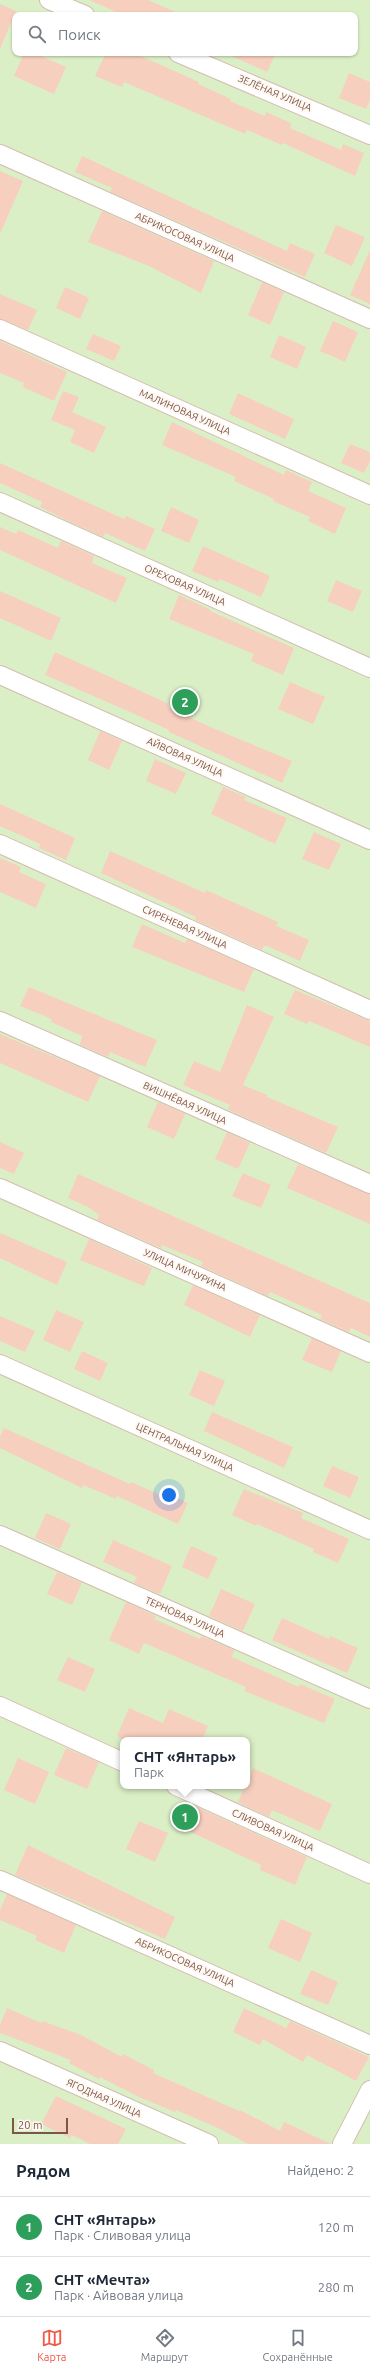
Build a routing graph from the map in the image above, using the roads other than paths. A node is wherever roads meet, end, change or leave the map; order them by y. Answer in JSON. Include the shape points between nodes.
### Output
{"nodes":[{"id":1,"x":49,"y":0,"type":"edge"},
{"id":2,"x":78,"y":12,"type":"edge"},
{"id":3,"x":185,"y":56,"type":"edge"},
{"id":4,"x":370,"y":135,"type":"edge"},
{"id":5,"x":0,"y":154,"type":"edge"},
{"id":6,"x":370,"y":319,"type":"edge"},
{"id":7,"x":0,"y":328,"type":"edge"},
{"id":8,"x":370,"y":494,"type":"edge"},
{"id":9,"x":0,"y":502,"type":"edge"},
{"id":10,"x":370,"y":668,"type":"edge"},
{"id":11,"x":0,"y":675,"type":"edge"},
{"id":12,"x":370,"y":840,"type":"edge"},
{"id":13,"x":0,"y":844,"type":"edge"},
{"id":14,"x":370,"y":1010,"type":"edge"},
{"id":15,"x":0,"y":1021,"type":"edge"},
{"id":16,"x":370,"y":1184,"type":"edge"},
{"id":17,"x":0,"y":1188,"type":"edge"},
{"id":18,"x":370,"y":1353,"type":"edge"},
{"id":19,"x":0,"y":1364,"type":"edge"},
{"id":20,"x":370,"y":1530,"type":"edge"},
{"id":21,"x":0,"y":1535,"type":"edge"},
{"id":22,"x":370,"y":1699,"type":"edge"},
{"id":23,"x":0,"y":1706,"type":"edge"},
{"id":24,"x":120,"y":1761,"type":"edge"},
{"id":25,"x":183,"y":1789,"type":"edge"},
{"id":26,"x":370,"y":1874,"type":"edge"},
{"id":27,"x":0,"y":1880,"type":"edge"},
{"id":28,"x":370,"y":2045,"type":"edge"},
{"id":29,"x":0,"y":2051,"type":"edge"},
{"id":30,"x":370,"y":2090,"type":"edge"},
{"id":31,"x":209,"y":2144,"type":"edge"},
{"id":32,"x":342,"y":2144,"type":"edge"}],
"edges":[{"from":1,"to":2,"type":"street"},
{"from":3,"to":4,"type":"street","name":"ЗЕЛЁНАЯ УЛИЦА"},
{"from":5,"to":6,"type":"street","name":"АБРИКОСОВАЯ УЛИЦА"},
{"from":7,"to":8,"type":"street","name":"МАЛИНОВАЯ УЛИЦА"},
{"from":9,"to":10,"type":"street","name":"ОРЕХОВАЯ УЛИЦА"},
{"from":11,"to":12,"type":"street","name":"АЙВОВАЯ УЛИЦА"},
{"from":13,"to":14,"type":"street","name":"СИРЕНЕВАЯ УЛИЦА"},
{"from":15,"to":16,"type":"street","name":"ВИШНЁВАЯ УЛИЦА"},
{"from":17,"to":18,"type":"street","name":"УЛИЦА МИЧУРИНА"},
{"from":19,"to":20,"type":"street","name":"ЦЕНТРАЛЬНАЯ УЛИЦА"},
{"from":21,"to":22,"type":"street","name":"ТЕРНОВАЯ УЛИЦА"},
{"from":23,"to":24,"type":"street"},
{"from":25,"to":26,"type":"street","name":"СЛИВОВАЯ УЛИЦА"},
{"from":27,"to":28,"type":"street","name":"АБРИКОСОВАЯ УЛИЦА"},
{"from":29,"to":31,"type":"street","name":"ЯГОДНАЯ УЛИЦА"},
{"from":30,"to":32,"type":"street"}]}
